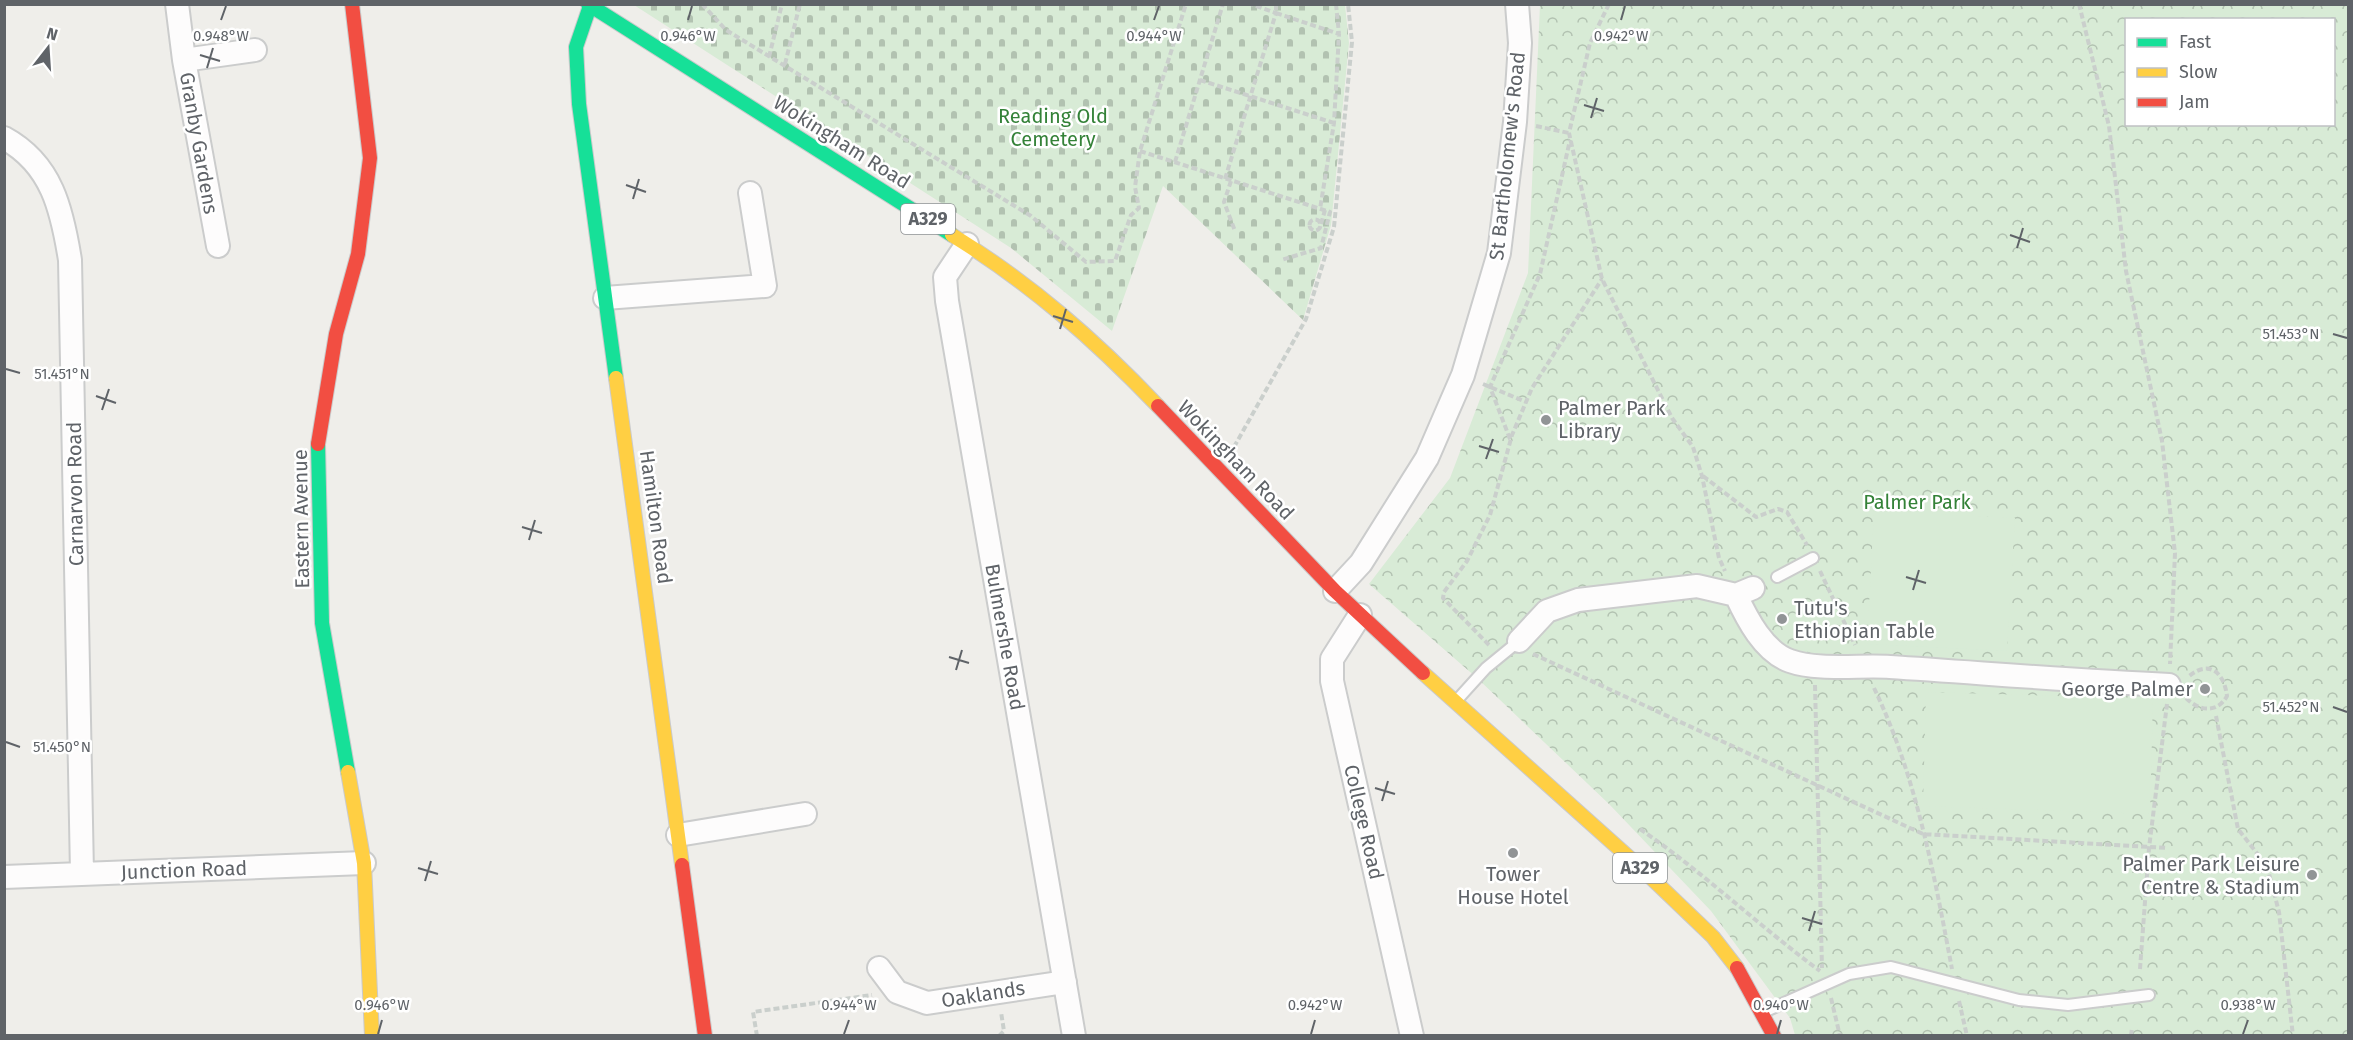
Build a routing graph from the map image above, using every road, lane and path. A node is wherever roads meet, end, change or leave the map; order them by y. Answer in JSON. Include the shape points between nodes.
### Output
{"nodes":[{"id":1,"x":177,"y":4,"type":"edge"},
{"id":2,"x":352,"y":4,"type":"edge"},
{"id":3,"x":702,"y":4,"type":"edge"},
{"id":4,"x":782,"y":4,"type":"edge"},
{"id":5,"x":800,"y":4,"type":"edge"},
{"id":6,"x":1186,"y":4,"type":"edge"},
{"id":7,"x":1223,"y":4,"type":"edge"},
{"id":8,"x":1251,"y":4,"type":"edge"},
{"id":9,"x":1276,"y":4,"type":"edge"},
{"id":10,"x":1336,"y":4,"type":"edge"},
{"id":11,"x":1348,"y":4,"type":"edge"},
{"id":12,"x":1517,"y":4,"type":"edge"},
{"id":13,"x":1609,"y":4,"type":"edge"},
{"id":14,"x":2079,"y":4,"type":"edge"},
{"id":15,"x":589,"y":5,"type":"edge"},
{"id":16,"x":1276,"y":13,"type":"junction"},
{"id":17,"x":1339,"y":34,"type":"junction"},
{"id":18,"x":255,"y":50,"type":"dead end"},
{"id":19,"x":769,"y":57,"type":"junction"},
{"id":20,"x":184,"y":60,"type":"junction"},
{"id":21,"x":785,"y":64,"type":"junction"},
{"id":22,"x":1200,"y":80,"type":"junction"},
{"id":23,"x":1251,"y":96,"type":"junction"},
{"id":24,"x":1515,"y":122,"type":"junction"},
{"id":25,"x":1334,"y":123,"type":"junction"},
{"id":26,"x":1570,"y":136,"type":"junction"},
{"id":27,"x":4,"y":138,"type":"edge"},
{"id":28,"x":1140,"y":151,"type":"junction"},
{"id":29,"x":1175,"y":162,"type":"junction"},
{"id":30,"x":1226,"y":179,"type":"junction"},
{"id":31,"x":1231,"y":180,"type":"junction"},
{"id":32,"x":750,"y":193,"type":"dead end"},
{"id":33,"x":1322,"y":210,"type":"junction"},
{"id":34,"x":1321,"y":226,"type":"dead end"},
{"id":35,"x":1235,"y":231,"type":"dead end"},
{"id":36,"x":967,"y":244,"type":"junction"},
{"id":37,"x":218,"y":246,"type":"dead end"},
{"id":38,"x":1281,"y":260,"type":"dead end"},
{"id":39,"x":1602,"y":279,"type":"junction"},
{"id":40,"x":605,"y":298,"type":"junction"},
{"id":41,"x":1463,"y":375,"type":"junction"},
{"id":42,"x":1490,"y":387,"type":"junction"},
{"id":43,"x":1526,"y":402,"type":"junction"},
{"id":44,"x":1510,"y":440,"type":"junction"},
{"id":45,"x":1219,"y":470,"type":"junction"},
{"id":46,"x":1813,"y":558,"type":"dead end"},
{"id":47,"x":1777,"y":577,"type":"dead end"},
{"id":48,"x":1335,"y":591,"type":"junction"},
{"id":49,"x":1745,"y":592,"type":"junction"},
{"id":50,"x":1360,"y":615,"type":"junction"},
{"id":51,"x":1518,"y":642,"type":"junction"},
{"id":52,"x":1499,"y":656,"type":"junction"},
{"id":53,"x":1814,"y":665,"type":"junction"},
{"id":54,"x":1863,"y":665,"type":"junction"},
{"id":55,"x":2176,"y":686,"type":"junction"},
{"id":56,"x":1455,"y":703,"type":"junction"},
{"id":57,"x":2216,"y":716,"type":"dead end"},
{"id":58,"x":1817,"y":785,"type":"junction"},
{"id":59,"x":805,"y":814,"type":"dead end"},
{"id":60,"x":1635,"y":825,"type":"dead end"},
{"id":61,"x":1923,"y":834,"type":"junction"},
{"id":62,"x":678,"y":835,"type":"junction"},
{"id":63,"x":2149,"y":848,"type":"junction"},
{"id":64,"x":2168,"y":848,"type":"dead end"},
{"id":65,"x":364,"y":863,"type":"junction"},
{"id":66,"x":82,"y":873,"type":"junction"},
{"id":67,"x":4,"y":877,"type":"edge"},
{"id":68,"x":879,"y":968,"type":"dead end"},
{"id":69,"x":1952,"y":969,"type":"dead end"},
{"id":70,"x":2140,"y":969,"type":"dead end"},
{"id":71,"x":1821,"y":972,"type":"junction"},
{"id":72,"x":1824,"y":977,"type":"dead end"},
{"id":73,"x":1065,"y":982,"type":"junction"},
{"id":74,"x":897,"y":992,"type":"junction"},
{"id":75,"x":1830,"y":994,"type":"dead end"},
{"id":76,"x":2149,"y":995,"type":"dead end"},
{"id":77,"x":1959,"y":1000,"type":"dead end"},
{"id":78,"x":1763,"y":1012,"type":"junction"},
{"id":79,"x":2132,"y":1028,"type":"dead end"},
{"id":80,"x":372,"y":1035,"type":"edge"},
{"id":81,"x":705,"y":1035,"type":"edge"},
{"id":82,"x":757,"y":1035,"type":"edge"},
{"id":83,"x":1074,"y":1035,"type":"edge"},
{"id":84,"x":1412,"y":1035,"type":"edge"},
{"id":85,"x":1774,"y":1035,"type":"edge"},
{"id":86,"x":1840,"y":1035,"type":"edge"},
{"id":87,"x":1966,"y":1035,"type":"edge"},
{"id":88,"x":2131,"y":1035,"type":"edge"},
{"id":89,"x":2293,"y":1035,"type":"edge"}],
"edges":[{"from":1,"to":20,"type":"street","name":"Granby Gardens"},
{"from":2,"to":65,"type":"street","name":"Eastern Avenue","via":[[370,158],[358,254],[336,334],[318,446],[322,623]]},
{"from":3,"to":19,"type":"path","via":[[726,30]]},
{"from":4,"to":19,"type":"path"},
{"from":5,"to":21,"type":"path"},
{"from":6,"to":28,"type":"path"},
{"from":7,"to":22,"type":"path"},
{"from":8,"to":16,"type":"path"},
{"from":9,"to":16,"type":"path"},
{"from":10,"to":17,"type":"path"},
{"from":11,"to":45,"type":"path","via":[[1352,42],[1334,226],[1306,319],[1253,417]]},
{"from":12,"to":24,"type":"street","name":"St Bartholomew's Road","via":[[1520,43]]},
{"from":13,"to":26,"type":"path","via":[[1590,44]]},
{"from":14,"to":55,"type":"path","via":[[2109,126],[2126,271],[2162,441],[2175,553]]},
{"from":15,"to":36,"type":"street","name":"Wokingham Road","number":"A329"},
{"from":15,"to":40,"type":"street","name":"Hamilton Road","via":[[576,47],[575,69]]},
{"from":16,"to":17,"type":"path"},
{"from":16,"to":23,"type":"path"},
{"from":17,"to":25,"type":"path"},
{"from":18,"to":20,"type":"street"},
{"from":19,"to":21,"type":"path"},
{"from":20,"to":37,"type":"street","name":"Granby Gardens"},
{"from":21,"to":28,"type":"path","via":[[1031,216],[1086,262],[1115,261],[1131,215],[1139,208],[1135,188]]},
{"from":22,"to":23,"type":"path"},
{"from":22,"to":29,"type":"path"},
{"from":23,"to":25,"type":"path"},
{"from":23,"to":30,"type":"path"},
{"from":24,"to":26,"type":"path"},
{"from":24,"to":41,"type":"street","name":"St Bartholomew's Road","via":[[1499,253]]},
{"from":25,"to":33,"type":"path"},
{"from":26,"to":39,"type":"path"},
{"from":26,"to":42,"type":"path","via":[[1540,274]]},
{"from":27,"to":66,"type":"street","name":"Carnarvon Road","via":[[17,144],[46,176],[62,212],[70,260]]},
{"from":28,"to":29,"type":"path"},
{"from":29,"to":30,"type":"path"},
{"from":30,"to":31,"type":"path"},
{"from":31,"to":33,"type":"path"},
{"from":31,"to":35,"type":"path","via":[[1224,202]]},
{"from":32,"to":40,"type":"street","via":[[765,286]]},
{"from":33,"to":34,"type":"path"},
{"from":33,"to":38,"type":"path","via":[[1330,212],[1322,248]]},
{"from":36,"to":45,"type":"street","name":"Wokingham Road","number":"A329","via":[[1052,305],[1105,350]]},
{"from":36,"to":73,"type":"street","name":"Bulmershe Road","via":[[945,277],[947,301]]},
{"from":39,"to":43,"type":"path"},
{"from":39,"to":49,"type":"path","via":[[1672,418],[1693,447],[1719,558]]},
{"from":40,"to":62,"type":"street","name":"Hamilton Road"},
{"from":41,"to":42,"type":"path"},
{"from":41,"to":48,"type":"street","name":"St Bartholomew's Road","via":[[1427,458],[1360,563]]},
{"from":42,"to":43,"type":"path"},
{"from":42,"to":44,"type":"path"},
{"from":43,"to":44,"type":"path"},
{"from":44,"to":52,"type":"path","via":[[1490,514],[1443,598]]},
{"from":45,"to":48,"type":"street","name":"Wokingham Road","number":"A329"},
{"from":46,"to":47,"type":"lane"},
{"from":48,"to":50,"type":"street","name":"Wokingham Road","number":"A329"},
{"from":49,"to":51,"type":"street","via":[[1697,586],[1578,600],[1547,610]]},
{"from":49,"to":53,"type":"street","via":[[1743,610],[1769,648],[1789,661]]},
{"from":50,"to":56,"type":"street","name":"Wokingham Road","number":"A329"},
{"from":50,"to":84,"type":"street","name":"College Road","via":[[1332,659],[1332,681]]},
{"from":51,"to":52,"type":"lane"},
{"from":51,"to":58,"type":"path","via":[[1530,653]]},
{"from":52,"to":56,"type":"lane"},
{"from":53,"to":54,"type":"street"},
{"from":53,"to":58,"type":"path"},
{"from":54,"to":55,"type":"street"},
{"from":54,"to":61,"type":"path","via":[[1899,744]]},
{"from":55,"to":55,"type":"path","via":[[2194,672],[2212,669],[2224,680],[2227,696],[2219,707],[2200,708]]},
{"from":55,"to":63,"type":"path"},
{"from":56,"to":78,"type":"street","name":"Wokingham Road","number":"A329","via":[[1713,936]]},
{"from":57,"to":89,"type":"path","via":[[2238,829],[2267,866],[2276,900]]},
{"from":58,"to":61,"type":"path"},
{"from":58,"to":71,"type":"path","via":[[1824,966]]},
{"from":59,"to":62,"type":"street","via":[[774,829]]},
{"from":60,"to":71,"type":"path"},
{"from":61,"to":63,"type":"path"},
{"from":61,"to":69,"type":"path"},
{"from":62,"to":81,"type":"street","name":"Hamilton Road"},
{"from":63,"to":64,"type":"path"},
{"from":63,"to":70,"type":"path"},
{"from":65,"to":66,"type":"street","name":"Junction Road"},
{"from":65,"to":80,"type":"street","name":"Eastern Avenue"},
{"from":66,"to":67,"type":"street","name":"Junction Road"},
{"from":68,"to":74,"type":"street"},
{"from":71,"to":72,"type":"path"},
{"from":73,"to":74,"type":"street","name":"Oaklands","via":[[927,1003]]},
{"from":73,"to":83,"type":"street","name":"Bulmershe Road"},
{"from":74,"to":82,"type":"path","via":[[753,1012]]},
{"from":75,"to":86,"type":"path"},
{"from":76,"to":78,"type":"lane","via":[[2068,1005],[2019,1000],[1891,968],[1849,974]]},
{"from":77,"to":87,"type":"path"},
{"from":78,"to":85,"type":"street","name":"Wokingham Road","number":"A329"},
{"from":79,"to":88,"type":"path"}]}
